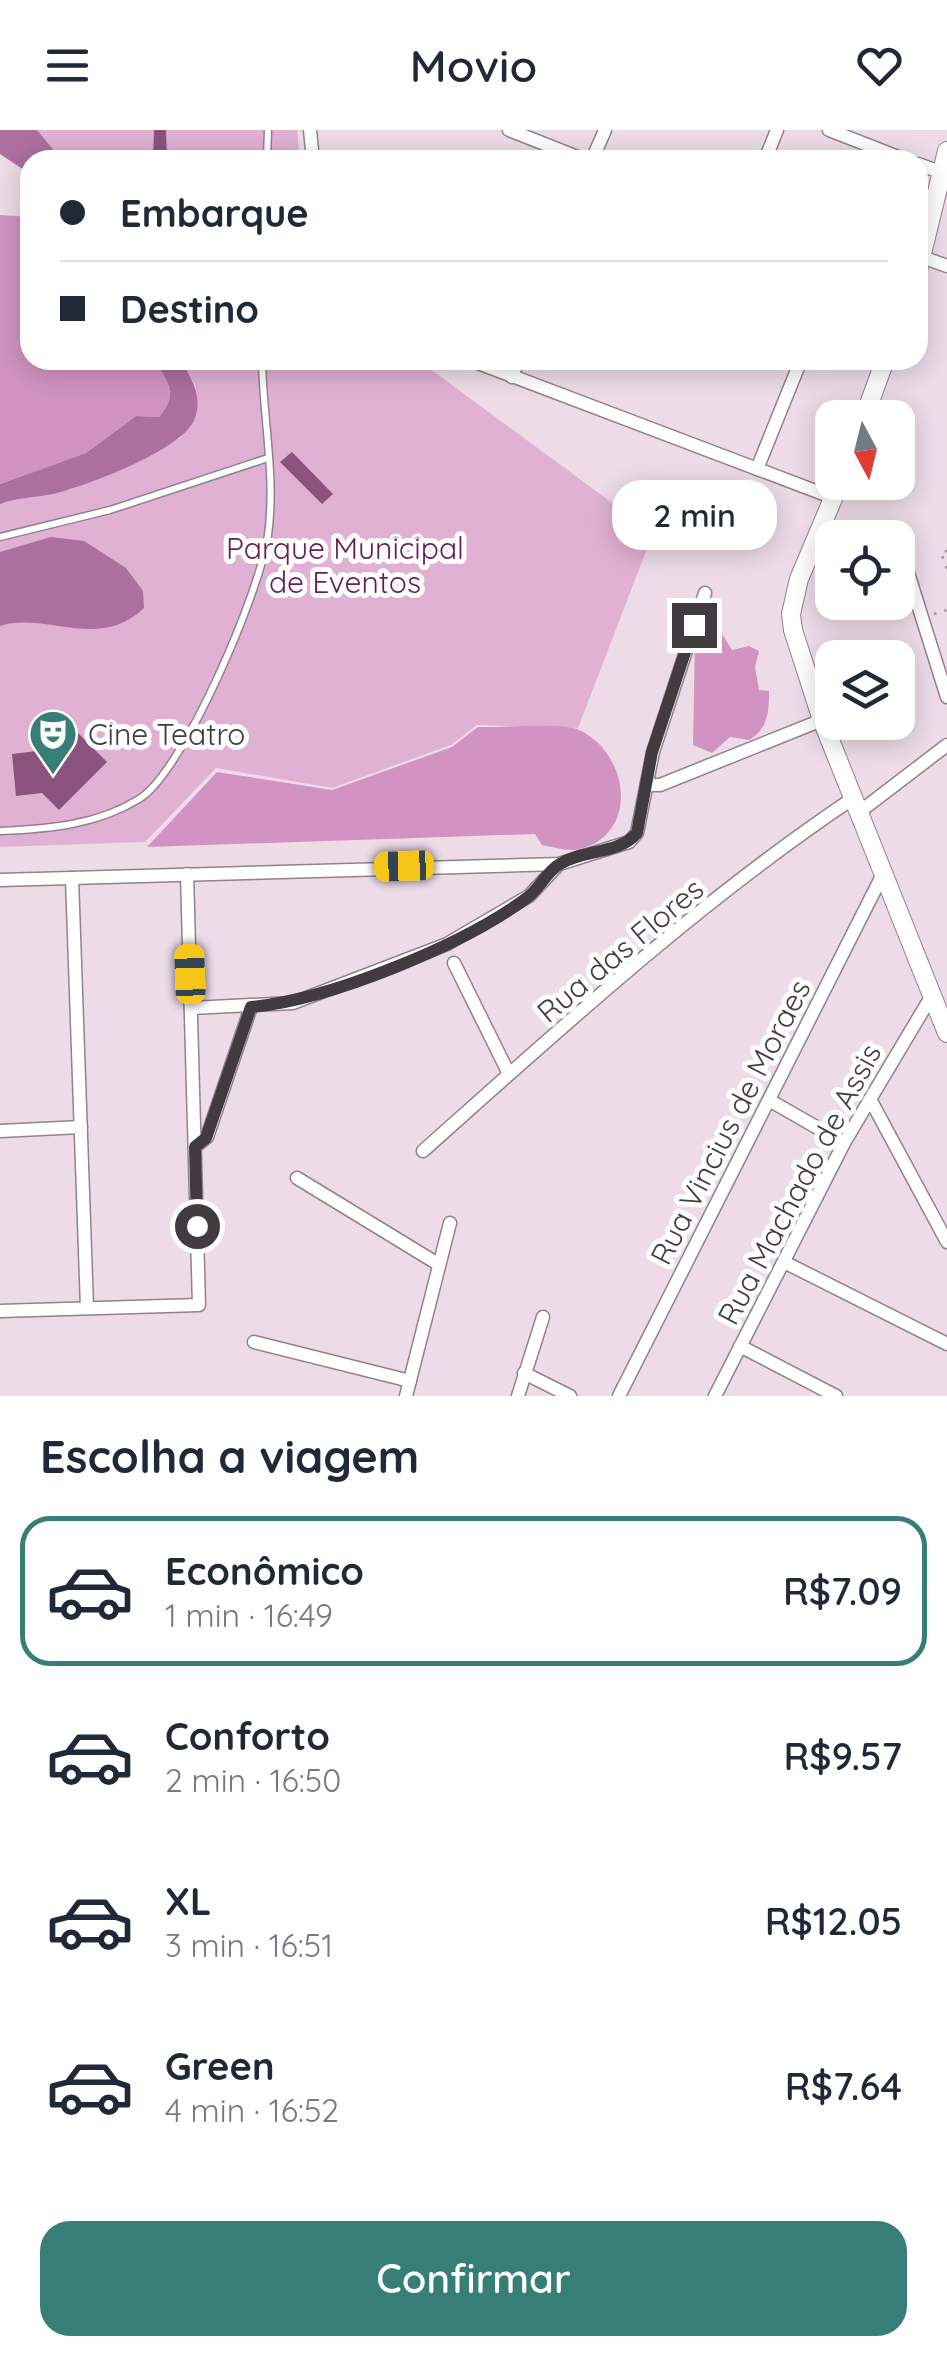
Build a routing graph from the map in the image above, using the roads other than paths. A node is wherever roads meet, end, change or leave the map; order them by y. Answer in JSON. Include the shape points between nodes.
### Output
{"nodes":[{"id":1,"x":509,"y":130,"type":"edge"},
{"id":2,"x":829,"y":130,"type":"edge"},
{"id":3,"x":562,"y":150,"type":"edge"},
{"id":4,"x":872,"y":150,"type":"edge"},
{"id":5,"x":947,"y":150,"type":"edge"},
{"id":6,"x":928,"y":168,"type":"edge"},
{"id":7,"x":943,"y":174,"type":"junction"},
{"id":8,"x":928,"y":232,"type":"edge"},
{"id":9,"x":263,"y":370,"type":"edge"},
{"id":10,"x":495,"y":370,"type":"edge"},
{"id":11,"x":514,"y":370,"type":"edge"},
{"id":12,"x":796,"y":370,"type":"edge"},
{"id":13,"x":881,"y":370,"type":"edge"},
{"id":14,"x":512,"y":377,"type":"junction"},
{"id":15,"x":871,"y":400,"type":"edge"},
{"id":16,"x":268,"y":458,"type":"junction"},
{"id":17,"x":757,"y":469,"type":"junction"},
{"id":18,"x":815,"y":484,"type":"edge"},
{"id":19,"x":833,"y":500,"type":"edge"},
{"id":20,"x":0,"y":538,"type":"edge"},
{"id":21,"x":705,"y":593,"type":"dead end"},
{"id":22,"x":915,"y":597,"type":"edge"},
{"id":23,"x":815,"y":696,"type":"edge"},
{"id":24,"x":947,"y":697,"type":"edge"},
{"id":25,"x":815,"y":723,"type":"edge"},
{"id":26,"x":831,"y":740,"type":"edge"},
{"id":27,"x":947,"y":745,"type":"edge"},
{"id":28,"x":647,"y":785,"type":"junction"},
{"id":29,"x":858,"y":804,"type":"junction"},
{"id":30,"x":0,"y":831,"type":"edge"},
{"id":31,"x":559,"y":864,"type":"junction"},
{"id":32,"x":884,"y":871,"type":"junction"},
{"id":33,"x":187,"y":874,"type":"junction"},
{"id":34,"x":72,"y":878,"type":"junction"},
{"id":35,"x":0,"y":880,"type":"edge"},
{"id":36,"x":454,"y":963,"type":"dead end"},
{"id":37,"x":931,"y":997,"type":"junction"},
{"id":38,"x":251,"y":1007,"type":"junction"},
{"id":39,"x":191,"y":1008,"type":"junction"},
{"id":40,"x":947,"y":1034,"type":"edge"},
{"id":41,"x":509,"y":1074,"type":"junction"},
{"id":42,"x":870,"y":1099,"type":"junction"},
{"id":43,"x":768,"y":1100,"type":"junction"},
{"id":44,"x":82,"y":1127,"type":"junction"},
{"id":45,"x":0,"y":1131,"type":"edge"},
{"id":46,"x":844,"y":1143,"type":"junction"},
{"id":47,"x":195,"y":1147,"type":"junction"},
{"id":48,"x":424,"y":1151,"type":"dead end"},
{"id":49,"x":297,"y":1178,"type":"dead end"},
{"id":50,"x":450,"y":1222,"type":"dead end"},
{"id":51,"x":947,"y":1242,"type":"edge"},
{"id":52,"x":784,"y":1262,"type":"junction"},
{"id":53,"x":438,"y":1264,"type":"junction"},
{"id":54,"x":87,"y":1308,"type":"junction"},
{"id":55,"x":0,"y":1311,"type":"edge"},
{"id":56,"x":543,"y":1317,"type":"dead end"},
{"id":57,"x":947,"y":1325,"type":"edge"},
{"id":58,"x":929,"y":1334,"type":"junction"},
{"id":59,"x":254,"y":1342,"type":"dead end"},
{"id":60,"x":947,"y":1344,"type":"edge"},
{"id":61,"x":740,"y":1346,"type":"junction"},
{"id":62,"x":524,"y":1373,"type":"junction"},
{"id":63,"x":410,"y":1381,"type":"junction"},
{"id":64,"x":406,"y":1396,"type":"edge"},
{"id":65,"x":518,"y":1396,"type":"edge"},
{"id":66,"x":570,"y":1396,"type":"edge"},
{"id":67,"x":619,"y":1396,"type":"edge"},
{"id":68,"x":715,"y":1396,"type":"edge"},
{"id":69,"x":836,"y":1396,"type":"edge"}],
"edges":[{"from":1,"to":3,"type":"street"},
{"from":2,"to":4,"type":"street"},
{"from":5,"to":7,"type":"street"},
{"from":6,"to":7,"type":"street"},
{"from":7,"to":8,"type":"street"},
{"from":9,"to":16,"type":"lane"},
{"from":10,"to":14,"type":"street"},
{"from":11,"to":14,"type":"street"},
{"from":12,"to":17,"type":"street"},
{"from":13,"to":15,"type":"street"},
{"from":14,"to":17,"type":"street"},
{"from":16,"to":20,"type":"lane"},
{"from":16,"to":30,"type":"lane","via":[[262,563],[232,645],[168,769],[143,798],[96,821]]},
{"from":17,"to":18,"type":"street"},
{"from":19,"to":23,"type":"street","via":[[798,578],[791,614]]},
{"from":21,"to":28,"type":"street"},
{"from":22,"to":24,"type":"street"},
{"from":25,"to":28,"type":"street"},
{"from":26,"to":29,"type":"street"},
{"from":27,"to":29,"type":"street","name":"Rua das Flores"},
{"from":28,"to":31,"type":"street","via":[[629,842]]},
{"from":29,"to":32,"type":"street"},
{"from":29,"to":41,"type":"street","name":"Rua das Flores","via":[[693,921]]},
{"from":31,"to":33,"type":"street"},
{"from":31,"to":38,"type":"street","via":[[529,896],[447,944],[293,1003]]},
{"from":32,"to":37,"type":"street"},
{"from":32,"to":43,"type":"street","name":"Rua Vincius de Moraes"},
{"from":33,"to":34,"type":"street"},
{"from":33,"to":39,"type":"street"},
{"from":34,"to":35,"type":"street"},
{"from":34,"to":44,"type":"street"},
{"from":36,"to":41,"type":"street"},
{"from":37,"to":40,"type":"street"},
{"from":37,"to":42,"type":"street","name":"Rua Machado de Assis"},
{"from":38,"to":39,"type":"street"},
{"from":38,"to":47,"type":"street","via":[[206,1138]]},
{"from":39,"to":47,"type":"street"},
{"from":41,"to":48,"type":"street","name":"Rua das Flores"},
{"from":42,"to":46,"type":"street","name":"Rua Machado de Assis"},
{"from":42,"to":51,"type":"street"},
{"from":43,"to":46,"type":"street"},
{"from":43,"to":67,"type":"street","name":"Rua Vincius de Moraes"},
{"from":44,"to":45,"type":"street"},
{"from":44,"to":54,"type":"street"},
{"from":46,"to":52,"type":"street","name":"Rua Machado de Assis"},
{"from":47,"to":54,"type":"street","via":[[199,1304]]},
{"from":49,"to":53,"type":"street"},
{"from":50,"to":53,"type":"street"},
{"from":52,"to":58,"type":"street"},
{"from":52,"to":61,"type":"street","name":"Rua Machado de Assis"},
{"from":53,"to":63,"type":"street"},
{"from":54,"to":55,"type":"street"},
{"from":56,"to":62,"type":"street"},
{"from":57,"to":58,"type":"street"},
{"from":58,"to":60,"type":"street"},
{"from":59,"to":63,"type":"street"},
{"from":61,"to":68,"type":"street","name":"Rua Machado de Assis"},
{"from":61,"to":69,"type":"street"},
{"from":62,"to":65,"type":"street"},
{"from":62,"to":66,"type":"street"},
{"from":63,"to":64,"type":"street"}]}
